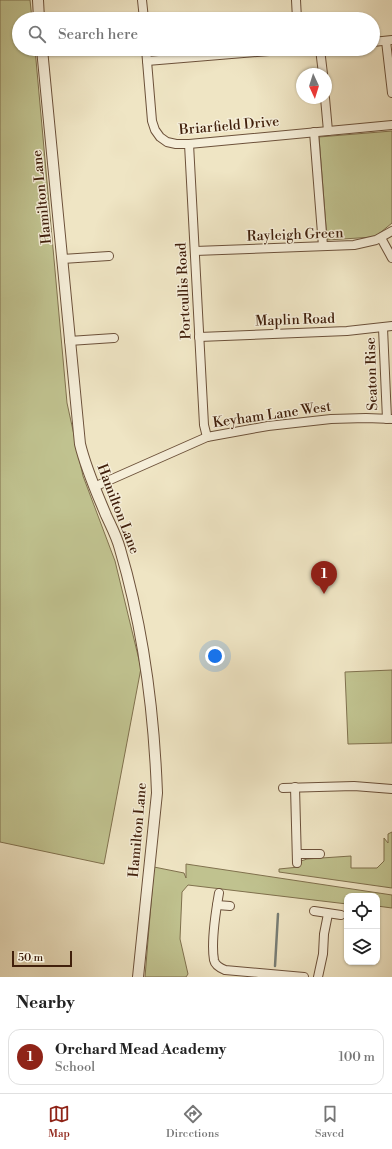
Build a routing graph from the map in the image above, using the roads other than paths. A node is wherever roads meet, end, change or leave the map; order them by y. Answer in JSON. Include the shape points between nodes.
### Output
{"nodes":[{"id":1,"x":38,"y":0,"type":"edge"},
{"id":2,"x":142,"y":0,"type":"edge"},
{"id":3,"x":296,"y":0,"type":"edge"},
{"id":4,"x":39,"y":12,"type":"edge"},
{"id":5,"x":143,"y":12,"type":"edge"},
{"id":6,"x":297,"y":12,"type":"edge"},
{"id":7,"x":389,"y":41,"type":"edge"},
{"id":8,"x":43,"y":56,"type":"edge"},
{"id":9,"x":147,"y":56,"type":"edge"},
{"id":10,"x":215,"y":56,"type":"edge"},
{"id":11,"x":321,"y":56,"type":"edge"},
{"id":12,"x":147,"y":62,"type":"junction"},
{"id":13,"x":322,"y":68,"type":"edge"},
{"id":14,"x":392,"y":93,"type":"edge"},
{"id":15,"x":326,"y":104,"type":"edge"},
{"id":16,"x":392,"y":125,"type":"edge"},
{"id":17,"x":328,"y":130,"type":"junction"},
{"id":18,"x":314,"y":132,"type":"junction"},
{"id":19,"x":189,"y":144,"type":"junction"},
{"id":20,"x":392,"y":231,"type":"edge"},
{"id":21,"x":381,"y":238,"type":"junction"},
{"id":22,"x":323,"y":246,"type":"junction"},
{"id":23,"x":195,"y":252,"type":"junction"},
{"id":24,"x":109,"y":256,"type":"dead end"},
{"id":25,"x":392,"y":258,"type":"edge"},
{"id":26,"x":62,"y":259,"type":"junction"},
{"id":27,"x":392,"y":326,"type":"edge"},
{"id":28,"x":383,"y":328,"type":"junction"},
{"id":29,"x":199,"y":337,"type":"junction"},
{"id":30,"x":114,"y":338,"type":"dead end"},
{"id":31,"x":70,"y":341,"type":"junction"},
{"id":32,"x":389,"y":419,"type":"edge"},
{"id":33,"x":207,"y":438,"type":"junction"},
{"id":34,"x":94,"y":487,"type":"junction"},
{"id":35,"x":295,"y":787,"type":"junction"},
{"id":36,"x":283,"y":788,"type":"dead end"},
{"id":37,"x":392,"y":789,"type":"edge"},
{"id":38,"x":297,"y":854,"type":"junction"},
{"id":39,"x":320,"y":854,"type":"dead end"},
{"id":40,"x":297,"y":863,"type":"dead end"},
{"id":41,"x":220,"y":893,"type":"dead end"},
{"id":42,"x":217,"y":906,"type":"junction"},
{"id":43,"x":230,"y":906,"type":"dead end"},
{"id":44,"x":314,"y":911,"type":"dead end"},
{"id":45,"x":328,"y":914,"type":"junction"},
{"id":46,"x":341,"y":915,"type":"dead end"},
{"id":47,"x":138,"y":977,"type":"edge"},
{"id":48,"x":304,"y":977,"type":"edge"},
{"id":49,"x":318,"y":977,"type":"edge"}],
"edges":[{"from":1,"to":4,"type":"street"},
{"from":2,"to":5,"type":"street"},
{"from":3,"to":6,"type":"street"},
{"from":7,"to":14,"type":"street"},
{"from":8,"to":26,"type":"street","name":"Hamilton Lane"},
{"from":9,"to":12,"type":"street","name":"Briarfield Drive"},
{"from":10,"to":12,"type":"street"},
{"from":11,"to":13,"type":"street"},
{"from":12,"to":19,"type":"street","name":"Briarfield Drive","via":[[155,130],[167,142]]},
{"from":15,"to":17,"type":"street"},
{"from":16,"to":17,"type":"street","name":"Briarfield Drive"},
{"from":17,"to":18,"type":"street","name":"Briarfield Drive"},
{"from":18,"to":19,"type":"street","name":"Briarfield Drive"},
{"from":18,"to":22,"type":"street"},
{"from":19,"to":23,"type":"street","name":"Portcullis Road"},
{"from":20,"to":21,"type":"street","name":"Rayleigh Green"},
{"from":21,"to":22,"type":"street","name":"Rayleigh Green","via":[[361,244]]},
{"from":21,"to":25,"type":"street"},
{"from":22,"to":23,"type":"street","name":"Rayleigh Green"},
{"from":23,"to":29,"type":"street","name":"Portcullis Road"},
{"from":24,"to":26,"type":"street"},
{"from":26,"to":31,"type":"street","name":"Hamilton Lane"},
{"from":27,"to":28,"type":"street","name":"Maplin Road"},
{"from":28,"to":29,"type":"street","name":"Maplin Road"},
{"from":28,"to":32,"type":"street","name":"Seaton Rise"},
{"from":29,"to":33,"type":"street","name":"Portcullis Road"},
{"from":30,"to":31,"type":"street"},
{"from":31,"to":34,"type":"street","name":"Hamilton Lane","via":[[80,444]]},
{"from":32,"to":33,"type":"street","name":"Keyham Lane West","via":[[324,420],[268,426]]},
{"from":33,"to":34,"type":"street","name":"Keyham Lane West"},
{"from":34,"to":47,"type":"street","name":"Hamilton Lane","via":[[120,547],[133,595],[156,764],[156,799]]},
{"from":35,"to":36,"type":"street"},
{"from":35,"to":37,"type":"street","via":[[354,786]]},
{"from":35,"to":38,"type":"street"},
{"from":38,"to":39,"type":"street"},
{"from":38,"to":40,"type":"street"},
{"from":41,"to":42,"type":"street"},
{"from":42,"to":43,"type":"street"},
{"from":42,"to":48,"type":"street","via":[[214,960],[220,968]]},
{"from":44,"to":45,"type":"street"},
{"from":45,"to":46,"type":"street"},
{"from":45,"to":49,"type":"street"}]}
